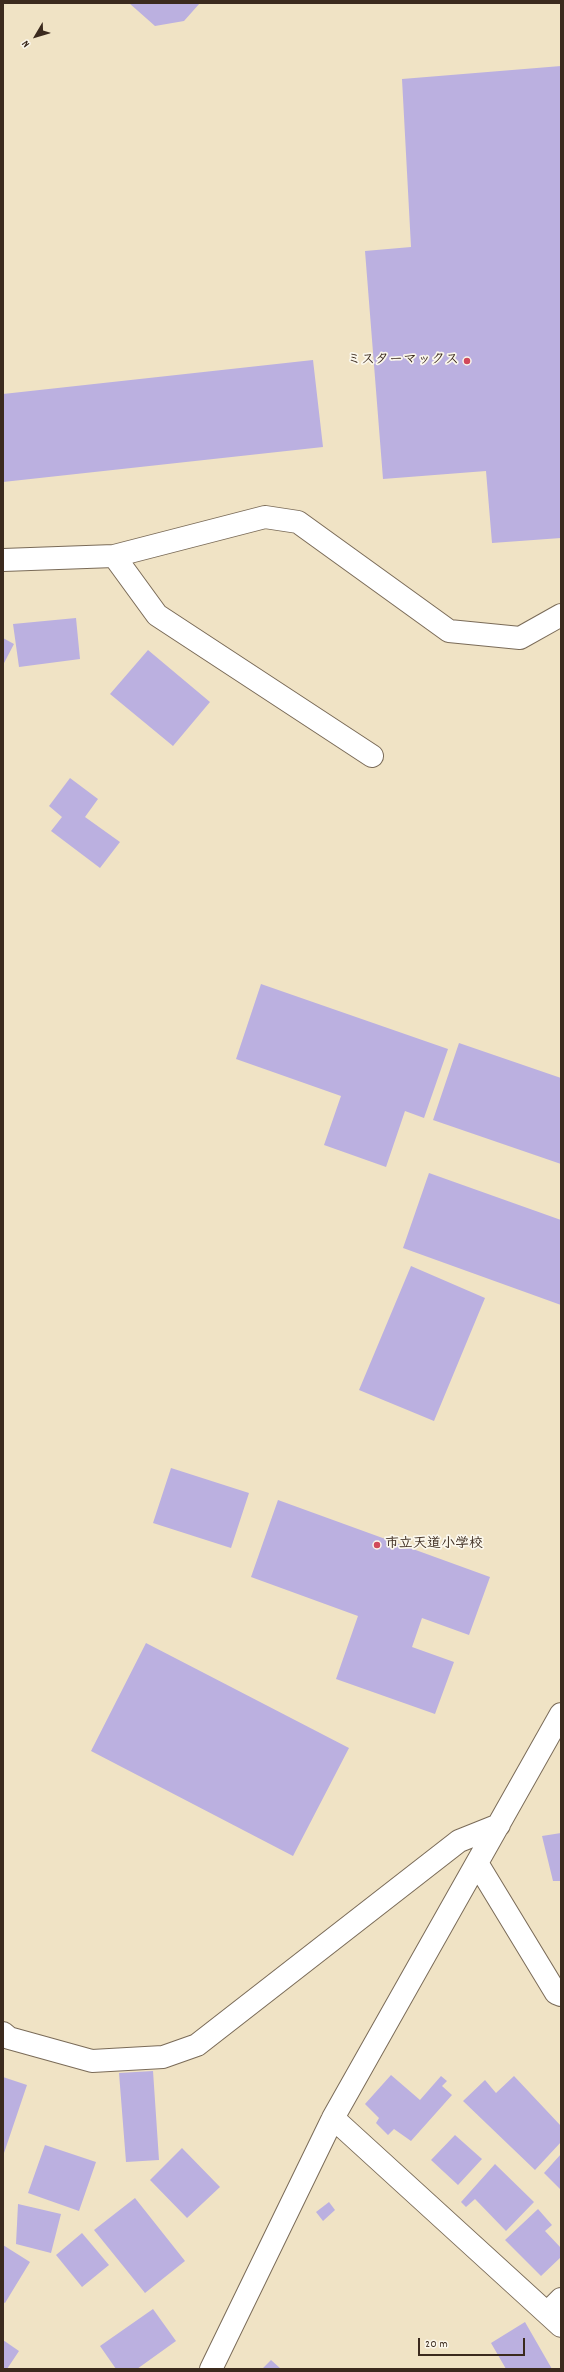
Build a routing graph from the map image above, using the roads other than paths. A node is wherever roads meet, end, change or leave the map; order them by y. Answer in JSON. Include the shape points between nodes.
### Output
{"nodes":[{"id":1,"x":114,"y":556,"type":"junction"},
{"id":2,"x":3,"y":560,"type":"edge"},
{"id":3,"x":561,"y":615,"type":"edge"},
{"id":4,"x":372,"y":756,"type":"dead end"},
{"id":5,"x":561,"y":1714,"type":"edge"},
{"id":6,"x":499,"y":1824,"type":"junction"},
{"id":7,"x":477,"y":1864,"type":"junction"},
{"id":8,"x":561,"y":1995,"type":"edge"},
{"id":9,"x":3,"y":2033,"type":"edge"},
{"id":10,"x":333,"y":2118,"type":"junction"},
{"id":11,"x":556,"y":2312,"type":"edge"},
{"id":12,"x":211,"y":2369,"type":"edge"}],
"edges":[{"from":1,"to":2,"type":"street"},
{"from":1,"to":3,"type":"street","via":[[265,517],[298,522],[449,631],[520,638]]},
{"from":1,"to":4,"type":"street","via":[[157,615]]},
{"from":5,"to":6,"type":"street"},
{"from":6,"to":7,"type":"street"},
{"from":6,"to":9,"type":"street","via":[[459,1841],[197,2045],[163,2057],[92,2061],[9,2038]]},
{"from":7,"to":8,"type":"street","via":[[556,1993]]},
{"from":7,"to":10,"type":"street"},
{"from":10,"to":11,"type":"street"},
{"from":10,"to":12,"type":"street"}]}
